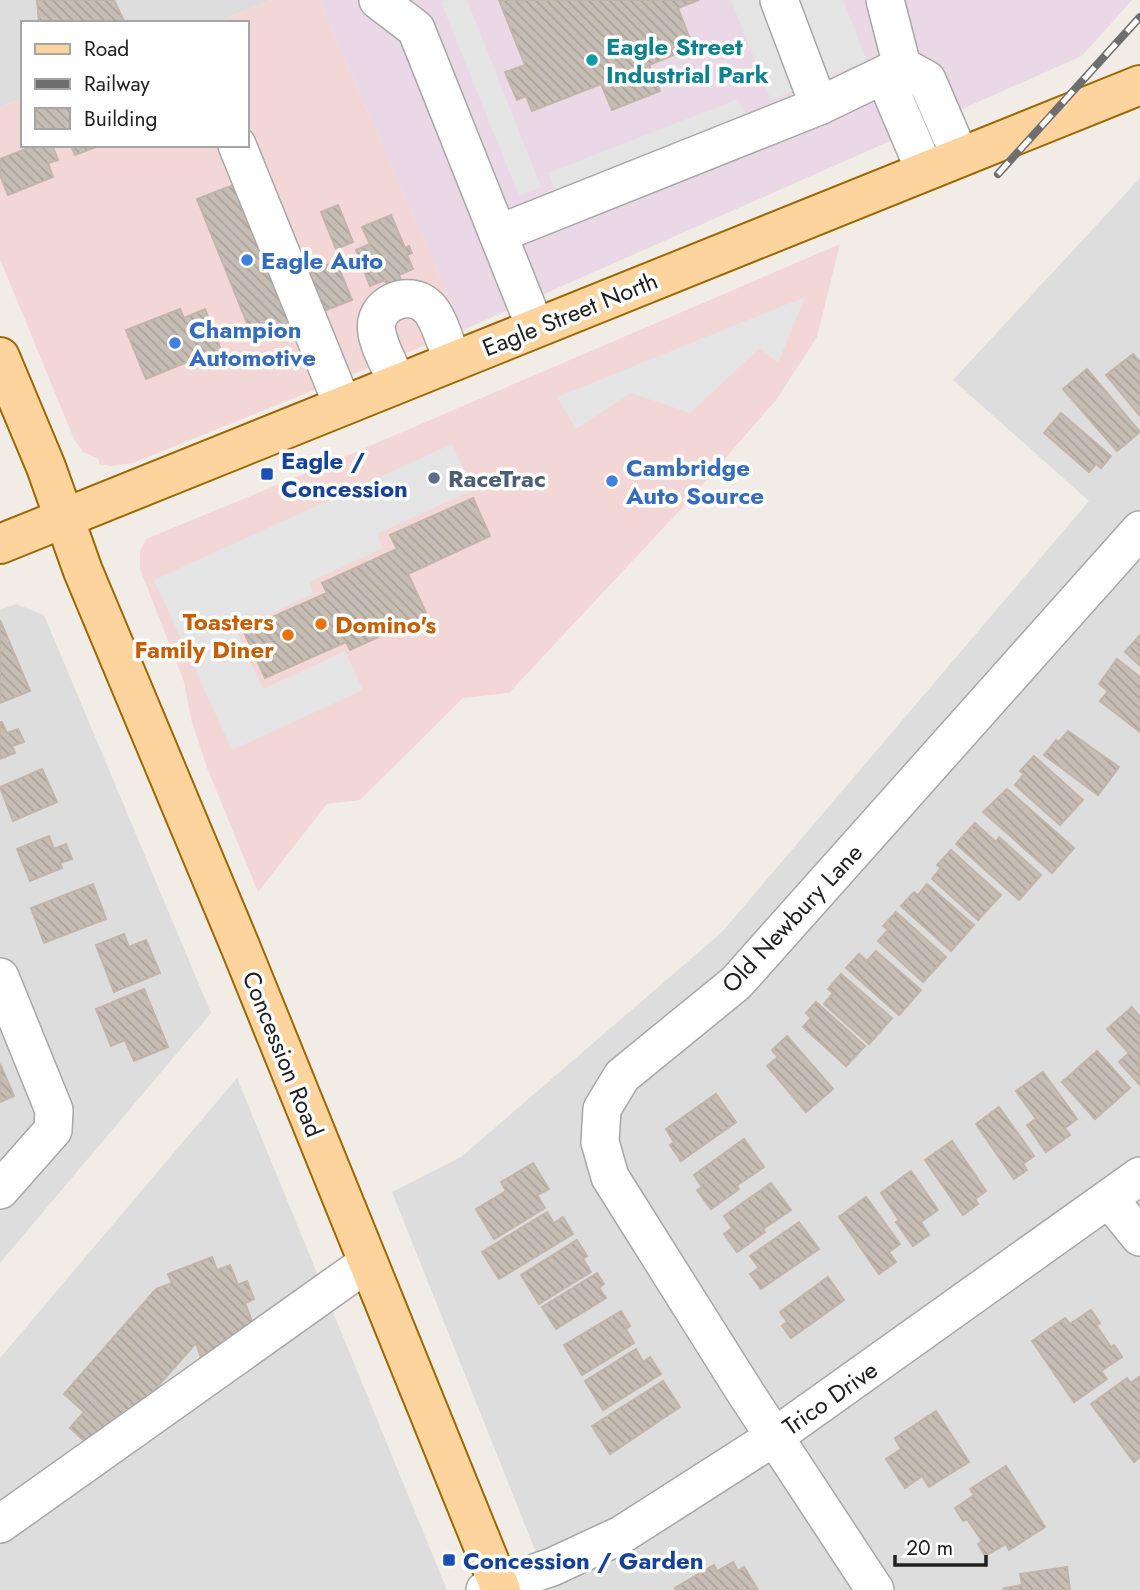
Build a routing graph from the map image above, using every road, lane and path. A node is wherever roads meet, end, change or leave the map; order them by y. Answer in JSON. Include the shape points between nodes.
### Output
{"nodes":[{"id":1,"x":378,"y":0,"type":"edge"},
{"id":2,"x":779,"y":0,"type":"edge"},
{"id":3,"x":885,"y":0,"type":"edge"},
{"id":4,"x":902,"y":66,"type":"junction"},
{"id":5,"x":1140,"y":85,"type":"edge"},
{"id":6,"x":819,"y":106,"type":"junction"},
{"id":7,"x":238,"y":147,"type":"edge"},
{"id":8,"x":960,"y":157,"type":"junction"},
{"id":9,"x":925,"y":171,"type":"junction"},
{"id":10,"x":498,"y":234,"type":"junction"},
{"id":11,"x":535,"y":327,"type":"junction"},
{"id":12,"x":0,"y":357,"type":"edge"},
{"id":13,"x":453,"y":362,"type":"junction"},
{"id":14,"x":398,"y":384,"type":"junction"},
{"id":15,"x":343,"y":407,"type":"junction"},
{"id":16,"x":64,"y":518,"type":"junction"},
{"id":17,"x":1140,"y":530,"type":"edge"},
{"id":18,"x":0,"y":544,"type":"edge"},
{"id":19,"x":0,"y":977,"type":"edge"},
{"id":20,"x":1140,"y":1176,"type":"edge"},
{"id":21,"x":0,"y":1191,"type":"edge"},
{"id":22,"x":1109,"y":1199,"type":"junction"},
{"id":23,"x":1140,"y":1237,"type":"edge"},
{"id":24,"x":367,"y":1263,"type":"junction"},
{"id":25,"x":774,"y":1437,"type":"junction"},
{"id":26,"x":0,"y":1524,"type":"edge"},
{"id":27,"x":495,"y":1588,"type":"edge"},
{"id":28,"x":875,"y":1590,"type":"edge"}],
"edges":[{"from":1,"to":10,"type":"street","via":[[416,30]]},
{"from":2,"to":6,"type":"street"},
{"from":3,"to":4,"type":"street"},
{"from":4,"to":6,"type":"street"},
{"from":4,"to":8,"type":"street","via":[[927,80]]},
{"from":4,"to":9,"type":"street","via":[[893,96]]},
{"from":5,"to":8,"type":"main road","name":"Eagle Street North"},
{"from":6,"to":10,"type":"street"},
{"from":7,"to":15,"type":"street"},
{"from":8,"to":9,"type":"main road","name":"Eagle Street North"},
{"from":9,"to":11,"type":"main road","name":"Eagle Street North"},
{"from":10,"to":11,"type":"street"},
{"from":11,"to":13,"type":"main road","name":"Eagle Street North"},
{"from":12,"to":16,"type":"main road","name":"Concession Road"},
{"from":13,"to":14,"type":"main road","name":"Eagle Street North"},
{"from":13,"to":14,"type":"street","via":[[432,310],[415,299],[396,300],[380,313],[377,332]]},
{"from":14,"to":15,"type":"main road","name":"Eagle Street North"},
{"from":15,"to":16,"type":"main road","name":"Eagle Street North"},
{"from":16,"to":18,"type":"main road","name":"Eagle Street North"},
{"from":16,"to":24,"type":"main road","name":"Concession Road"},
{"from":17,"to":25,"type":"street","name":"Old Newbury Lane","via":[[736,984],[622,1076],[602,1110],[600,1142],[610,1177]]},
{"from":19,"to":21,"type":"street","via":[[54,1110],[53,1130]]},
{"from":20,"to":22,"type":"street","name":"Trico Drive"},
{"from":22,"to":23,"type":"street"},
{"from":22,"to":25,"type":"street","name":"Trico Drive"},
{"from":24,"to":26,"type":"street"},
{"from":24,"to":27,"type":"main road","name":"Concession Road"},
{"from":25,"to":27,"type":"street","name":"Trico Drive","via":[[621,1535]]},
{"from":25,"to":28,"type":"street","name":"Old Newbury Lane"}]}
